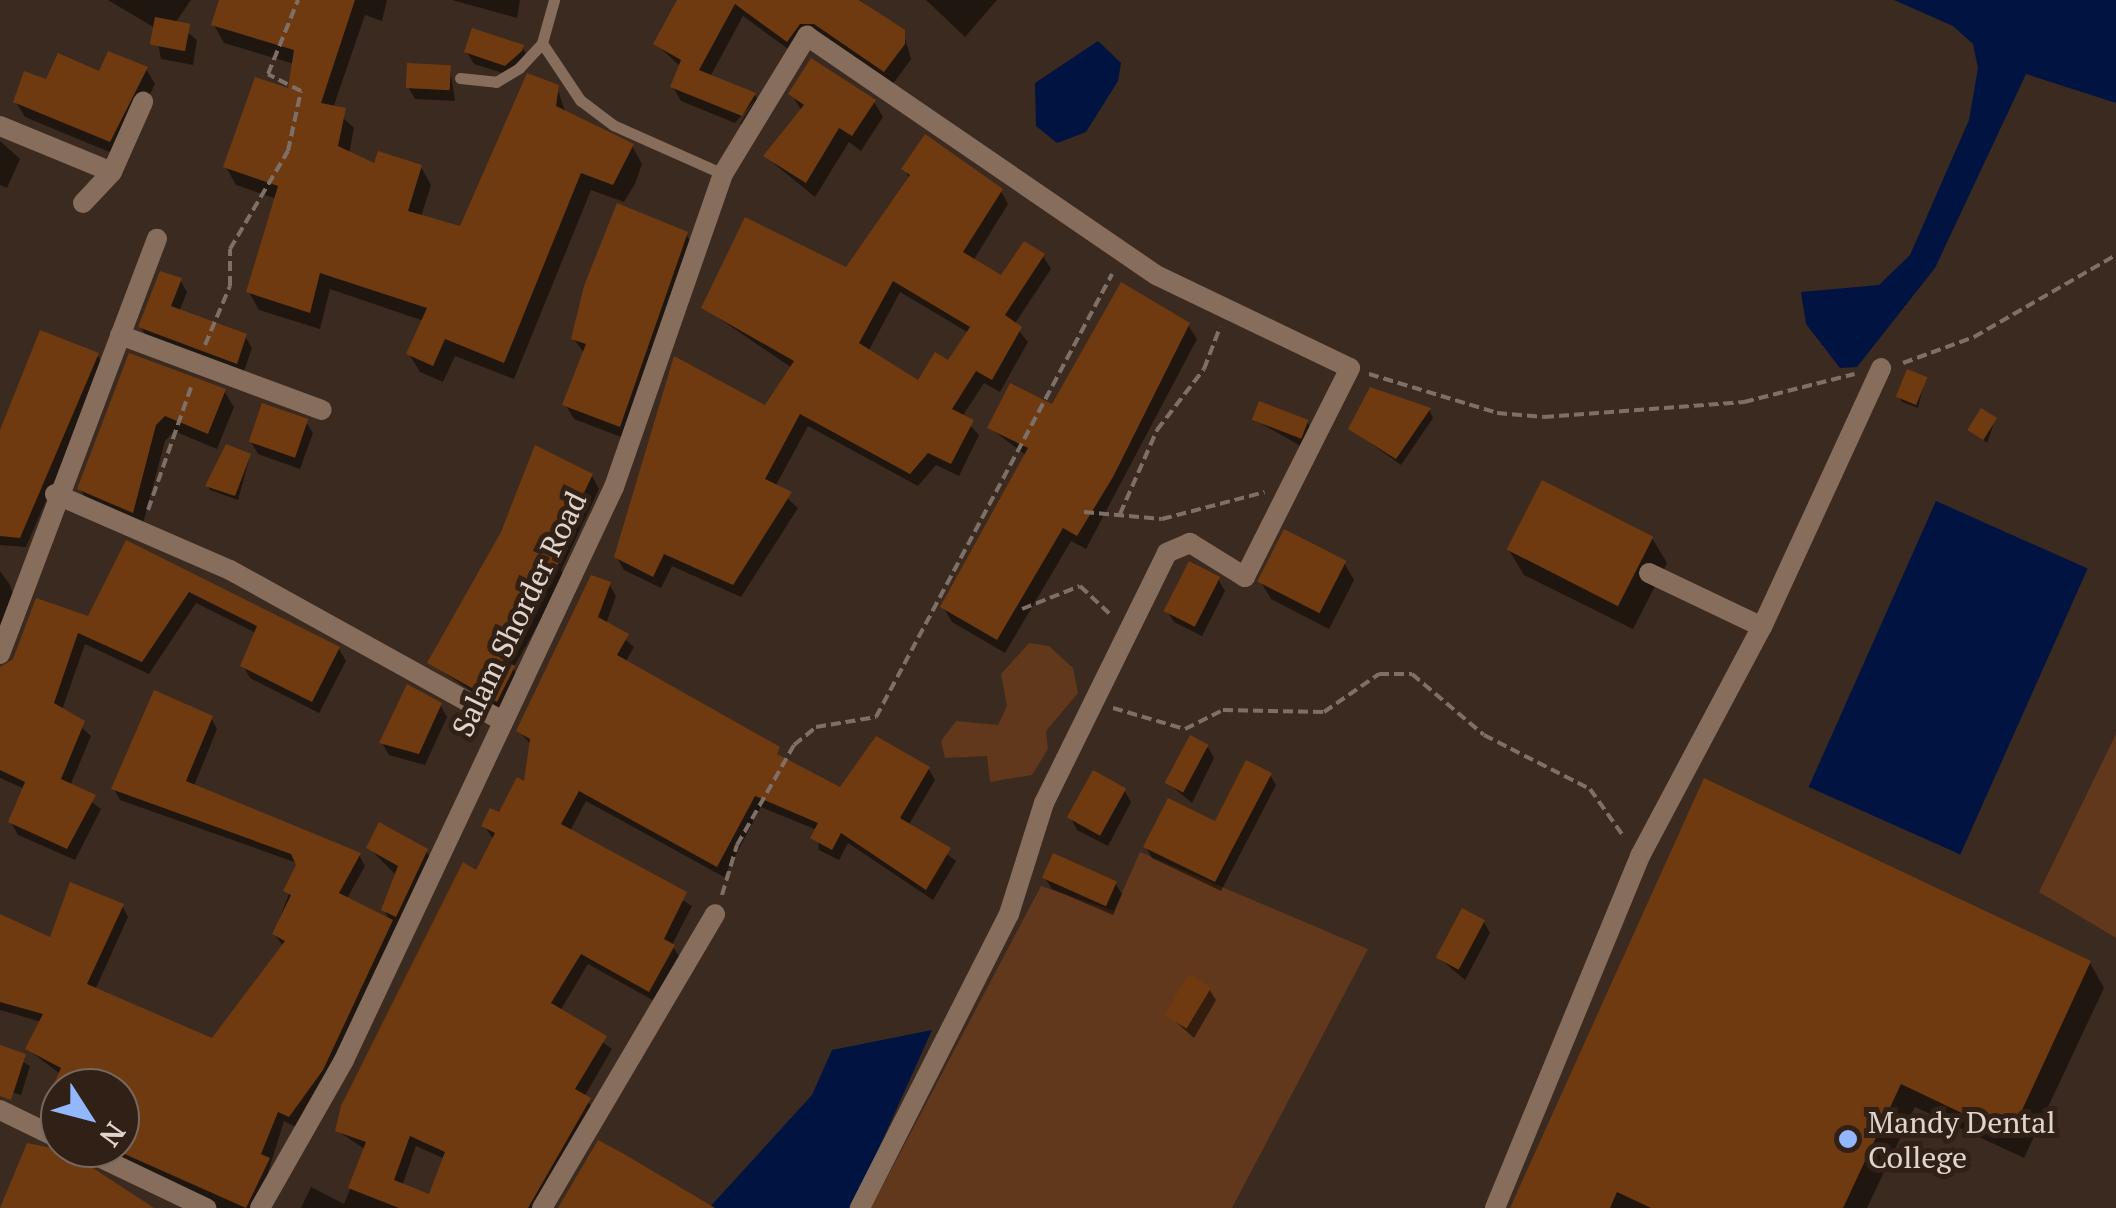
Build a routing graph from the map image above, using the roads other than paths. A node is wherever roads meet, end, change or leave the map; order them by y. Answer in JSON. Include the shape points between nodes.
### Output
{"nodes":[{"id":1,"x":554,"y":0,"type":"edge"},
{"id":2,"x":542,"y":44,"type":"junction"},
{"id":3,"x":460,"y":78,"type":"dead end"},
{"id":4,"x":143,"y":102,"type":"dead end"},
{"id":5,"x":0,"y":126,"type":"edge"},
{"id":6,"x":112,"y":172,"type":"junction"},
{"id":7,"x":723,"y":174,"type":"junction"},
{"id":8,"x":83,"y":203,"type":"dead end"},
{"id":9,"x":157,"y":240,"type":"dead end"},
{"id":10,"x":120,"y":335,"type":"junction"},
{"id":11,"x":1880,"y":368,"type":"road end"},
{"id":12,"x":322,"y":410,"type":"dead end"},
{"id":13,"x":56,"y":494,"type":"junction"},
{"id":14,"x":1649,"y":573,"type":"dead end"},
{"id":15,"x":1762,"y":627,"type":"junction"},
{"id":16,"x":0,"y":654,"type":"edge"},
{"id":17,"x":500,"y":719,"type":"junction"},
{"id":18,"x":716,"y":914,"type":"road end"},
{"id":19,"x":0,"y":1110,"type":"edge"},
{"id":20,"x":40,"y":1129,"type":"edge"},
{"id":21,"x":122,"y":1168,"type":"edge"},
{"id":22,"x":206,"y":1208,"type":"edge"},
{"id":23,"x":260,"y":1208,"type":"edge"},
{"id":24,"x":542,"y":1208,"type":"edge"},
{"id":25,"x":860,"y":1208,"type":"edge"},
{"id":26,"x":1495,"y":1208,"type":"edge"}],
"edges":[{"from":1,"to":2,"type":"lane"},
{"from":2,"to":3,"type":"lane","via":[[496,82]]},
{"from":2,"to":7,"type":"lane","via":[[580,100],[613,125]]},
{"from":4,"to":6,"type":"street"},
{"from":5,"to":6,"type":"street"},
{"from":6,"to":8,"type":"street"},
{"from":7,"to":17,"type":"street","name":"Salam Shorder Road","via":[[614,487]]},
{"from":7,"to":25,"type":"street","name":"Salam Shorder Road","via":[[807,36],[1124,254],[1224,314],[1350,368],[1295,492],[1245,577],[1190,544],[1167,553],[1044,803],[1008,914]]},
{"from":9,"to":10,"type":"street"},
{"from":10,"to":12,"type":"street"},
{"from":10,"to":13,"type":"street"},
{"from":11,"to":15,"type":"street"},
{"from":13,"to":16,"type":"street"},
{"from":13,"to":17,"type":"street","via":[[141,528]]},
{"from":14,"to":15,"type":"street"},
{"from":15,"to":26,"type":"street","via":[[1640,856]]},
{"from":17,"to":23,"type":"street","name":"Salam Shorder Road","via":[[344,1060]]},
{"from":18,"to":24,"type":"street"},
{"from":19,"to":20,"type":"street"},
{"from":21,"to":22,"type":"street"}]}
